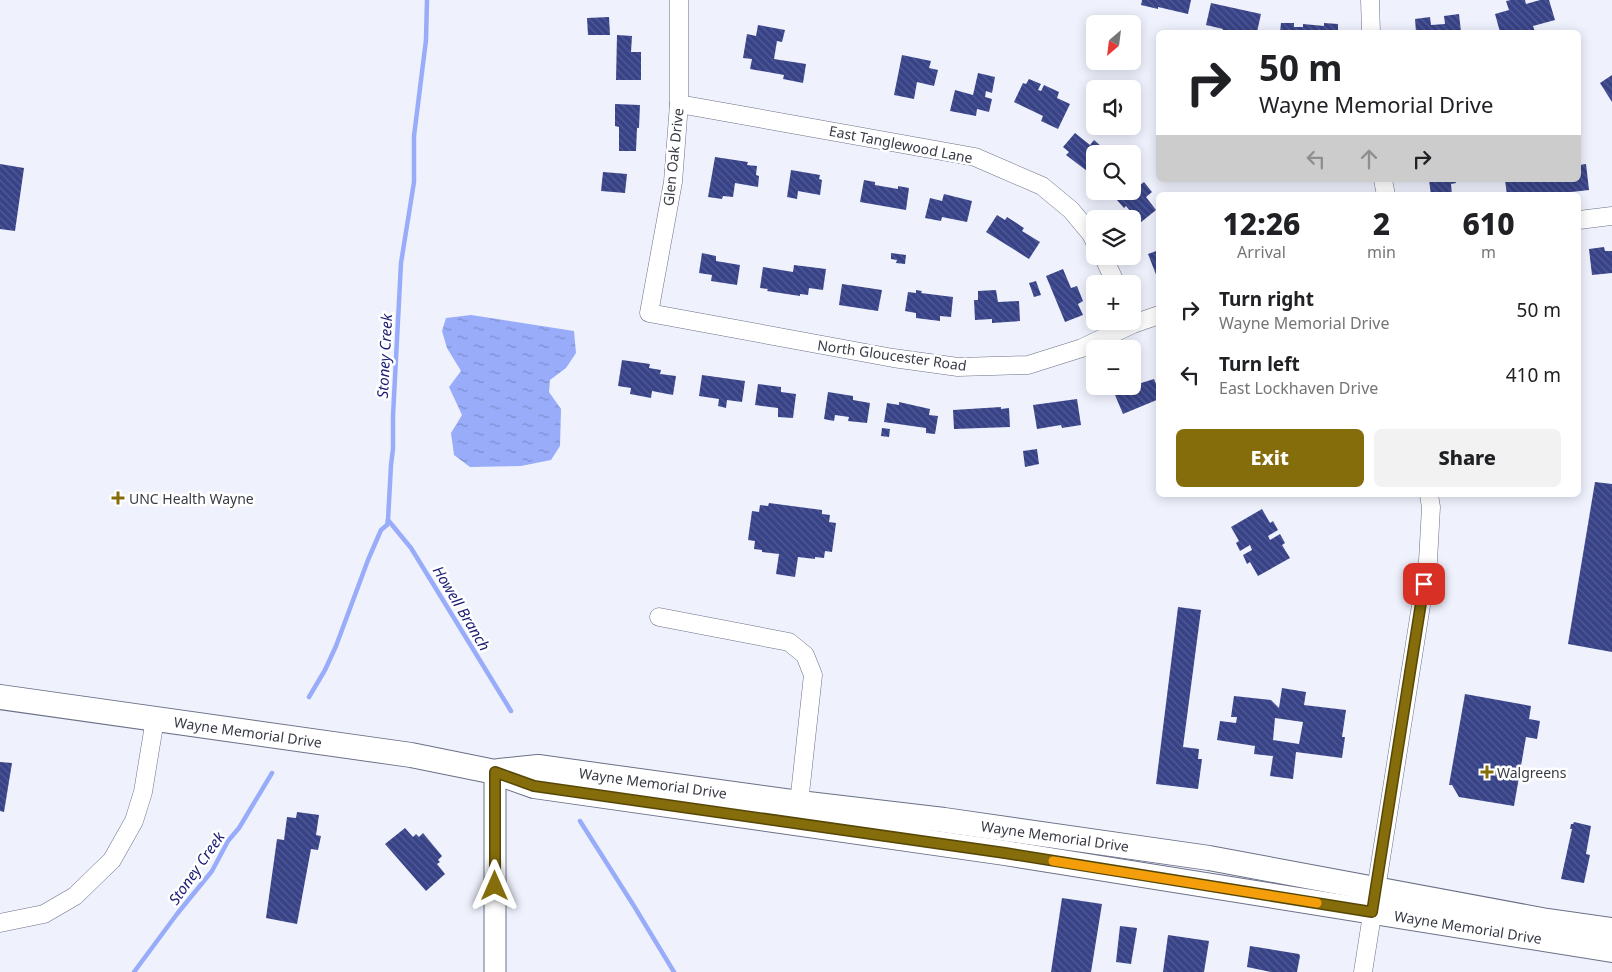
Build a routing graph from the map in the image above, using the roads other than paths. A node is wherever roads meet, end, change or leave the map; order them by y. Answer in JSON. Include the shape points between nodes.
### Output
{"nodes":[{"id":1,"x":679,"y":0,"type":"edge"},
{"id":2,"x":1370,"y":0,"type":"edge"},
{"id":3,"x":1371,"y":30,"type":"edge"},
{"id":4,"x":678,"y":104,"type":"junction"},
{"id":5,"x":1612,"y":216,"type":"edge"},
{"id":6,"x":1581,"y":220,"type":"edge"},
{"id":7,"x":1086,"y":228,"type":"edge"},
{"id":8,"x":649,"y":313,"type":"joint"},
{"id":9,"x":1156,"y":316,"type":"edge"},
{"id":10,"x":1141,"y":320,"type":"edge"},
{"id":11,"x":1118,"y":330,"type":"edge"},
{"id":12,"x":1429,"y":497,"type":"edge"},
{"id":13,"x":659,"y":617,"type":"dead end"},
{"id":14,"x":0,"y":697,"type":"edge"},
{"id":15,"x":155,"y":719,"type":"junction"},
{"id":16,"x":495,"y":772,"type":"junction"},
{"id":17,"x":799,"y":803,"type":"junction"},
{"id":18,"x":1374,"y":901,"type":"junction"},
{"id":19,"x":0,"y":923,"type":"edge"},
{"id":20,"x":1612,"y":930,"type":"edge"},
{"id":21,"x":1612,"y":950,"type":"edge"},
{"id":22,"x":494,"y":972,"type":"edge"},
{"id":23,"x":1363,"y":972,"type":"edge"}],
"edges":[{"from":1,"to":4,"type":"street","name":"Glen Oak Drive"},
{"from":2,"to":3,"type":"street"},
{"from":4,"to":7,"type":"street","name":"East Tanglewood Lane","via":[[975,157],[1042,186]]},
{"from":4,"to":8,"type":"street","name":"Glen Oak Drive","via":[[672,182]]},
{"from":5,"to":6,"type":"street"},
{"from":8,"to":11,"type":"street","name":"North Gloucester Road","via":[[958,367],[1028,365],[1082,348]]},
{"from":9,"to":10,"type":"street","name":"North Gloucester Road"},
{"from":12,"to":18,"type":"street","via":[[1428,561]]},
{"from":13,"to":17,"type":"street","via":[[789,642],[805,655],[813,675]]},
{"from":14,"to":15,"type":"main road","name":"Wayne Memorial Drive"},
{"from":15,"to":16,"type":"main road","name":"Wayne Memorial Drive","via":[[411,755]]},
{"from":15,"to":19,"type":"street","via":[[143,792],[134,821],[112,860],[75,896],[44,914]]},
{"from":16,"to":17,"type":"main road","name":"Wayne Memorial Drive","via":[[538,767]]},
{"from":16,"to":18,"type":"main road","name":"Wayne Memorial Drive","via":[[534,786]]},
{"from":16,"to":22,"type":"street"},
{"from":17,"to":18,"type":"main road","name":"Wayne Memorial Drive","via":[[1208,858]]},
{"from":18,"to":20,"type":"main road","name":"Wayne Memorial Drive"},
{"from":18,"to":21,"type":"main road","name":"Wayne Memorial Drive"},
{"from":18,"to":23,"type":"street"}]}
